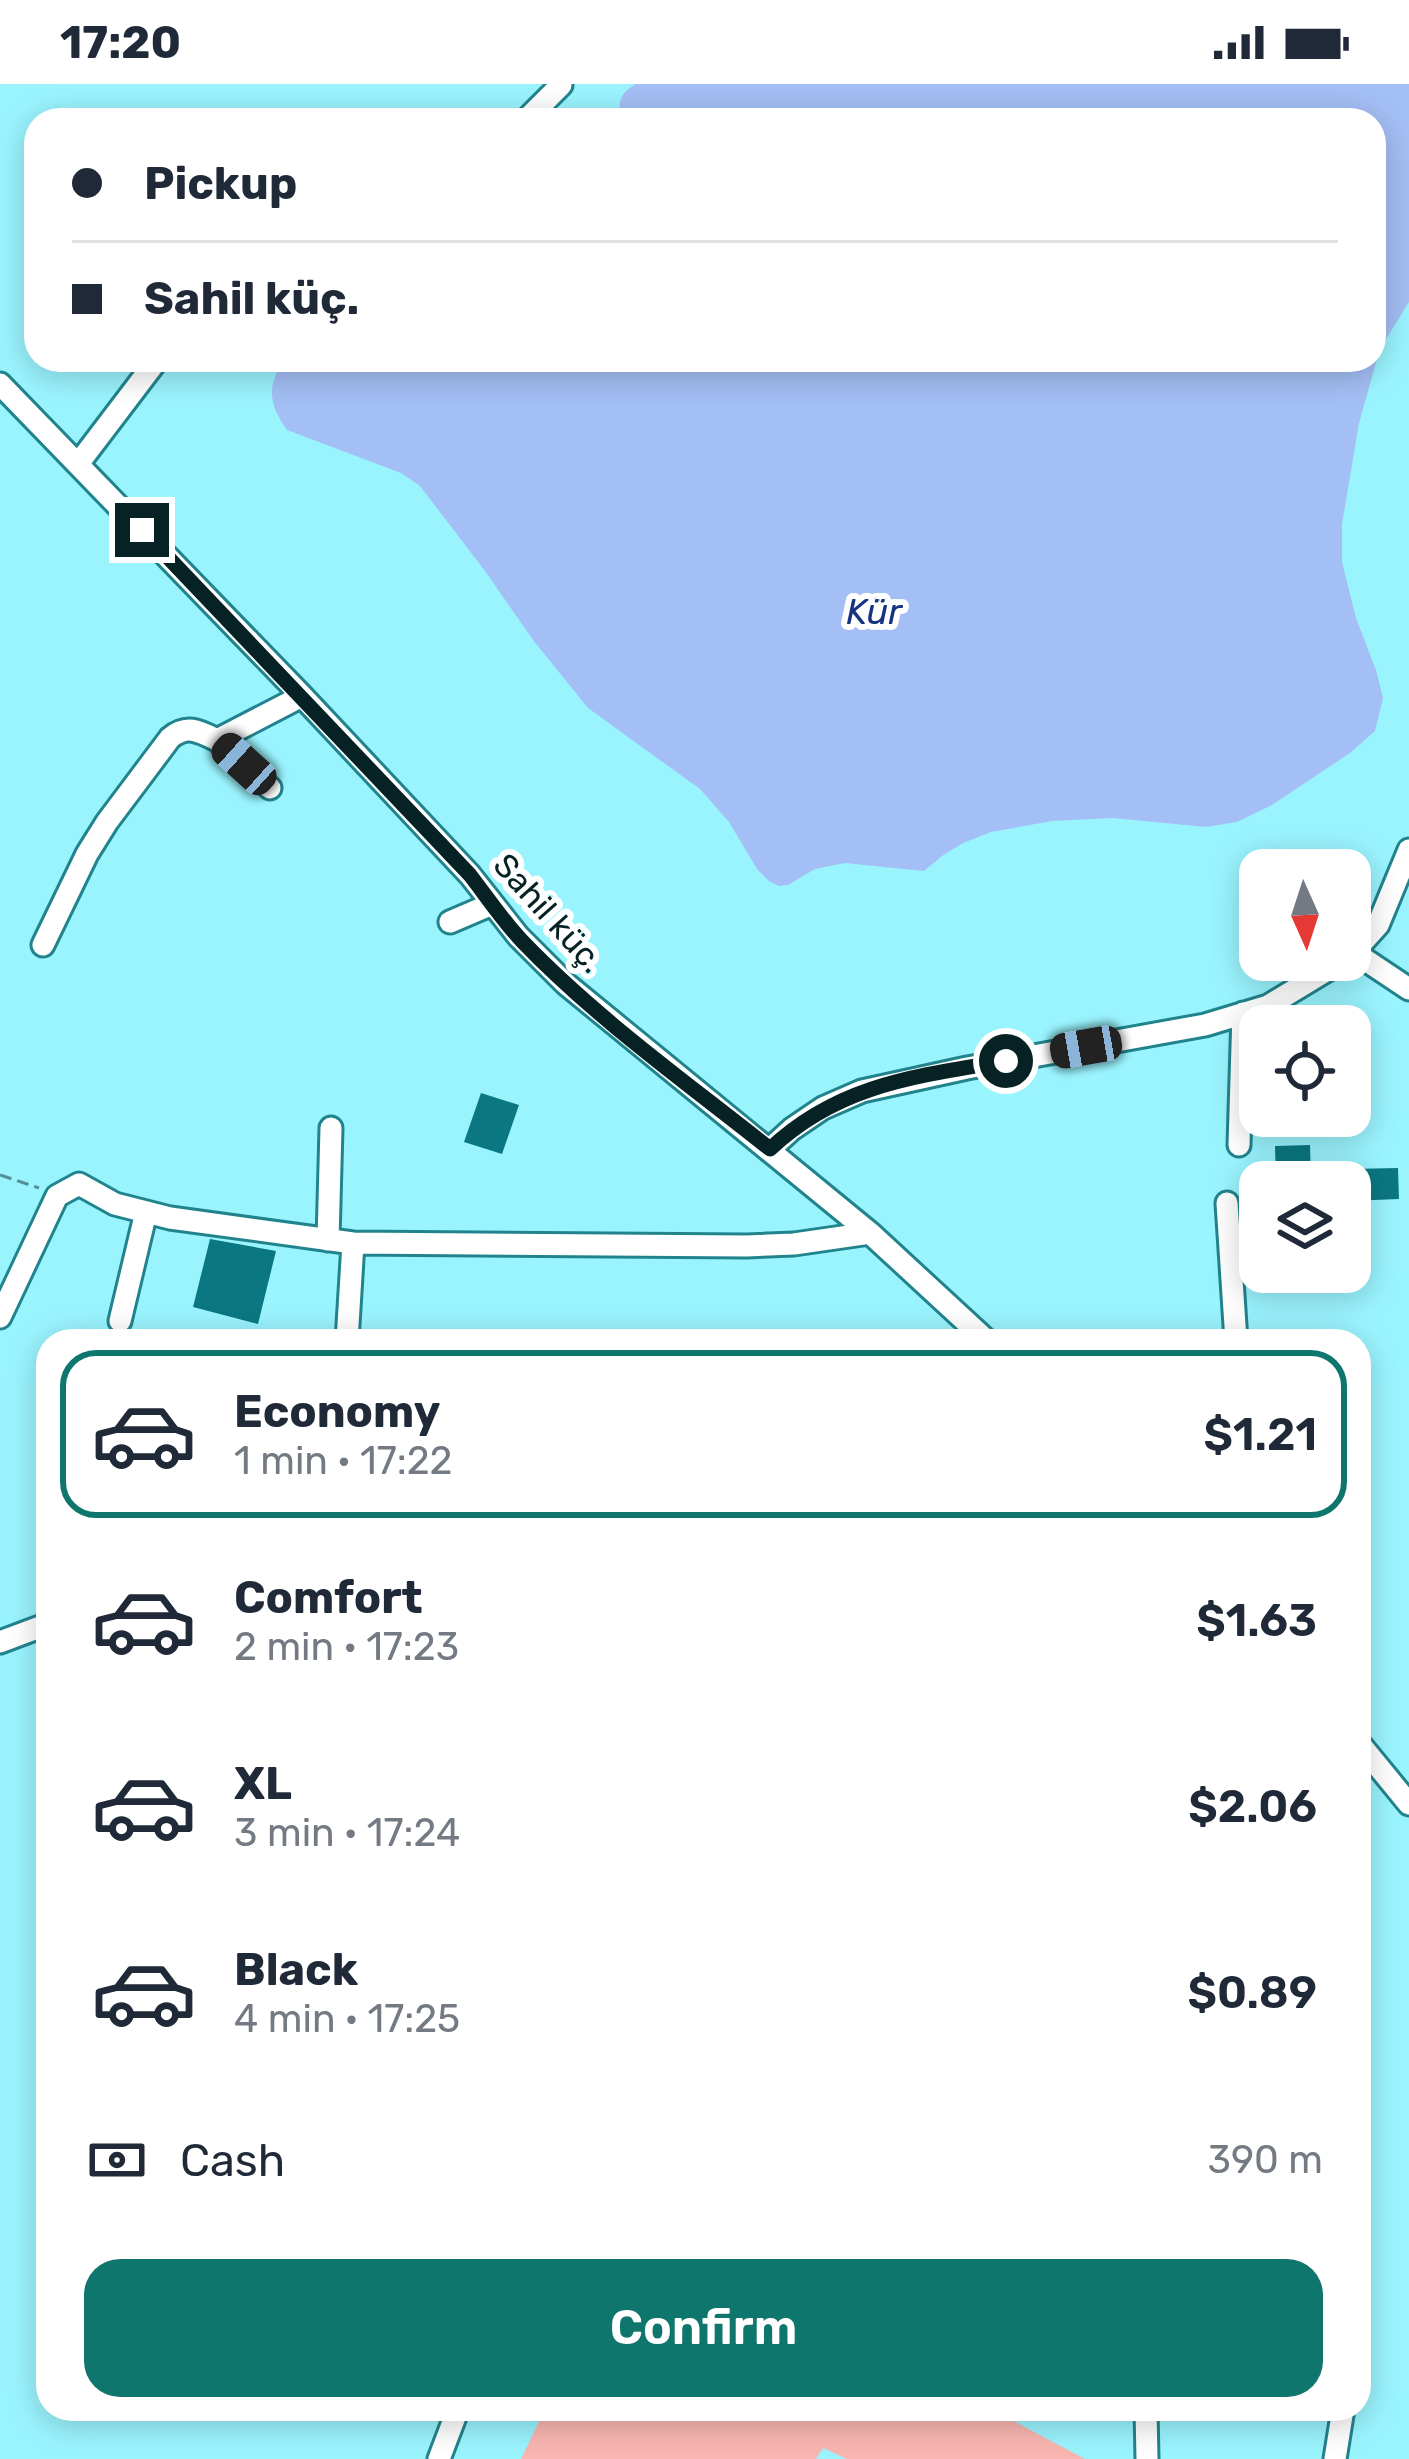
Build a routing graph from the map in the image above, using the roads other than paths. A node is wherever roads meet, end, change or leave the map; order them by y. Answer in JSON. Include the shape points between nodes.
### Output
{"nodes":[{"id":1,"x":561,"y":85,"type":"edge"},
{"id":2,"x":538,"y":108,"type":"edge"},
{"id":3,"x":148,"y":372,"type":"edge"},
{"id":4,"x":0,"y":384,"type":"edge"},
{"id":5,"x":79,"y":464,"type":"junction"},
{"id":6,"x":302,"y":696,"type":"junction"},
{"id":7,"x":217,"y":740,"type":"junction"},
{"id":8,"x":270,"y":788,"type":"dead end"},
{"id":9,"x":1409,"y":850,"type":"edge"},
{"id":10,"x":492,"y":904,"type":"junction"},
{"id":11,"x":450,"y":922,"type":"dead end"},
{"id":12,"x":1371,"y":933,"type":"edge"},
{"id":13,"x":44,"y":945,"type":"dead end"},
{"id":14,"x":1371,"y":968,"type":"edge"},
{"id":15,"x":1309,"y":981,"type":"edge"},
{"id":16,"x":1409,"y":989,"type":"edge"},
{"id":17,"x":1270,"y":1005,"type":"edge"},
{"id":18,"x":1239,"y":1014,"type":"edge"},
{"id":19,"x":331,"y":1128,"type":"dead end"},
{"id":20,"x":1239,"y":1137,"type":"edge"},
{"id":21,"x":1239,"y":1145,"type":"dead end"},
{"id":22,"x":770,"y":1149,"type":"junction"},
{"id":23,"x":1227,"y":1203,"type":"dead end"},
{"id":24,"x":146,"y":1212,"type":"junction"},
{"id":25,"x":870,"y":1233,"type":"junction"},
{"id":26,"x":328,"y":1240,"type":"junction"},
{"id":27,"x":353,"y":1243,"type":"junction"},
{"id":28,"x":0,"y":1317,"type":"edge"},
{"id":29,"x":120,"y":1321,"type":"dead end"},
{"id":30,"x":348,"y":1329,"type":"edge"},
{"id":31,"x":974,"y":1329,"type":"edge"},
{"id":32,"x":1235,"y":1329,"type":"edge"},
{"id":33,"x":36,"y":1628,"type":"edge"},
{"id":34,"x":0,"y":1642,"type":"edge"},
{"id":35,"x":1371,"y":1758,"type":"edge"},
{"id":36,"x":1409,"y":1804,"type":"edge"},
{"id":37,"x":453,"y":2421,"type":"edge"},
{"id":38,"x":1146,"y":2421,"type":"edge"},
{"id":39,"x":1341,"y":2421,"type":"edge"},
{"id":40,"x":439,"y":2459,"type":"edge"},
{"id":41,"x":1147,"y":2459,"type":"edge"},
{"id":42,"x":1335,"y":2459,"type":"edge"}],
"edges":[{"from":1,"to":2,"type":"street"},
{"from":3,"to":5,"type":"street"},
{"from":4,"to":5,"type":"street","name":"Sahil küç."},
{"from":5,"to":6,"type":"street","name":"Sahil küç."},
{"from":6,"to":7,"type":"street"},
{"from":6,"to":10,"type":"street","name":"Sahil küç."},
{"from":7,"to":8,"type":"street"},
{"from":7,"to":13,"type":"street","via":[[195,728],[170,738],[87,854]]},
{"from":9,"to":12,"type":"street"},
{"from":10,"to":11,"type":"street"},
{"from":10,"to":22,"type":"street","name":"Sahil küç.","via":[[581,998]]},
{"from":14,"to":16,"type":"street"},
{"from":15,"to":17,"type":"street"},
{"from":18,"to":22,"type":"street","via":[[862,1090]]},
{"from":19,"to":26,"type":"street"},
{"from":20,"to":21,"type":"street"},
{"from":22,"to":25,"type":"street","name":"Sahil küç."},
{"from":23,"to":32,"type":"street"},
{"from":24,"to":26,"type":"street"},
{"from":24,"to":28,"type":"street","via":[[80,1184],[57,1196]]},
{"from":24,"to":29,"type":"street"},
{"from":25,"to":27,"type":"street","via":[[747,1246]]},
{"from":25,"to":31,"type":"street","name":"Sahil küç."},
{"from":26,"to":27,"type":"street"},
{"from":27,"to":30,"type":"street"},
{"from":33,"to":34,"type":"street"},
{"from":35,"to":36,"type":"street"},
{"from":37,"to":40,"type":"street"},
{"from":38,"to":41,"type":"street"},
{"from":39,"to":42,"type":"street"}]}
